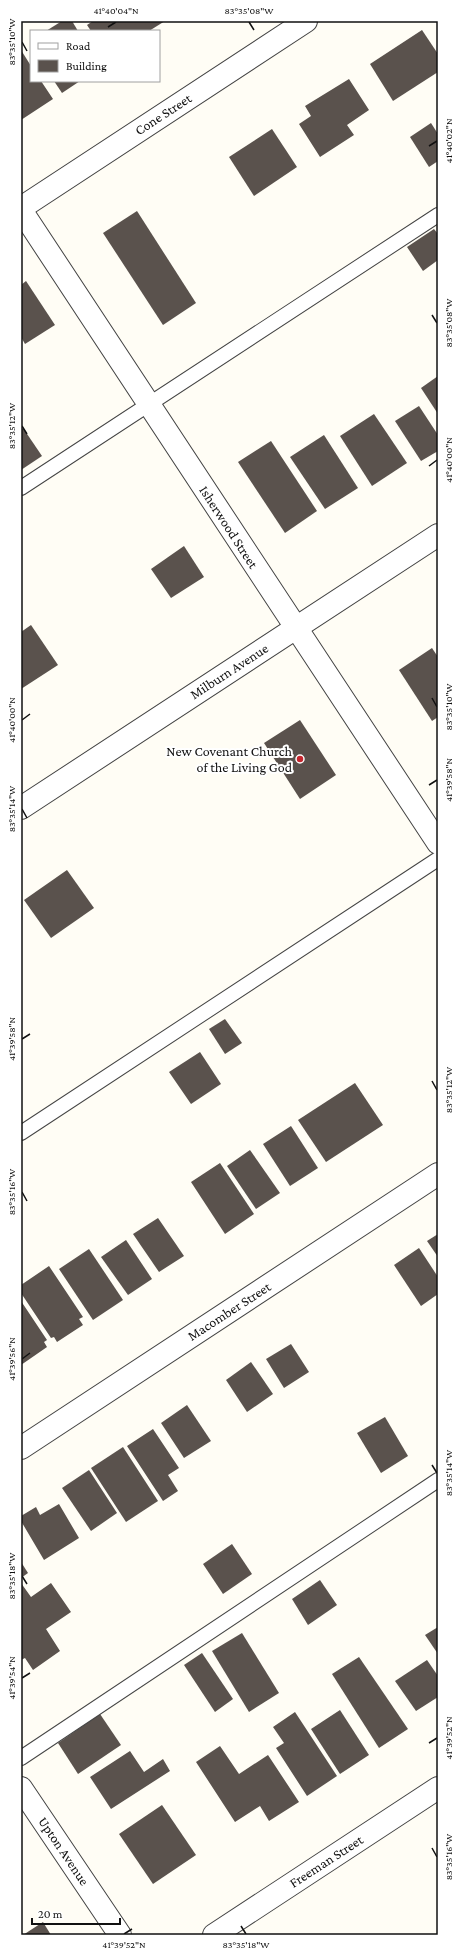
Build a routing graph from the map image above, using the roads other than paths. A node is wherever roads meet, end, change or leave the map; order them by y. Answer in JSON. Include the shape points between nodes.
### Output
{"nodes":[{"id":1,"x":306,"y":21,"type":"edge"},
{"id":2,"x":21,"y":209,"type":"edge"},
{"id":3,"x":438,"y":215,"type":"edge"},
{"id":4,"x":149,"y":405,"type":"junction"},
{"id":5,"x":21,"y":488,"type":"edge"},
{"id":6,"x":438,"y":535,"type":"edge"},
{"id":7,"x":295,"y":628,"type":"junction"},
{"id":8,"x":21,"y":808,"type":"edge"},
{"id":9,"x":438,"y":843,"type":"edge"},
{"id":10,"x":438,"y":860,"type":"edge"},
{"id":11,"x":21,"y":1133,"type":"edge"},
{"id":12,"x":438,"y":1174,"type":"edge"},
{"id":13,"x":21,"y":1448,"type":"edge"},
{"id":14,"x":438,"y":1480,"type":"edge"},
{"id":15,"x":21,"y":1758,"type":"edge"},
{"id":16,"x":21,"y":1788,"type":"edge"},
{"id":17,"x":438,"y":1788,"type":"edge"},
{"id":18,"x":120,"y":1935,"type":"edge"},
{"id":19,"x":214,"y":1935,"type":"edge"}],
"edges":[{"from":1,"to":2,"type":"street","name":"Cone Street"},
{"from":2,"to":4,"type":"street","name":"Isherwood Street"},
{"from":3,"to":4,"type":"lane"},
{"from":4,"to":5,"type":"lane"},
{"from":4,"to":7,"type":"street","name":"Isherwood Street"},
{"from":6,"to":7,"type":"street","name":"Milburn Avenue"},
{"from":7,"to":8,"type":"street","name":"Milburn Avenue"},
{"from":7,"to":9,"type":"street","name":"Isherwood Street"},
{"from":10,"to":11,"type":"lane"},
{"from":12,"to":13,"type":"street","name":"Macomber Street"},
{"from":14,"to":15,"type":"lane"},
{"from":16,"to":18,"type":"street","name":"Upton Avenue"},
{"from":17,"to":19,"type":"street","name":"Freeman Street"}]}
